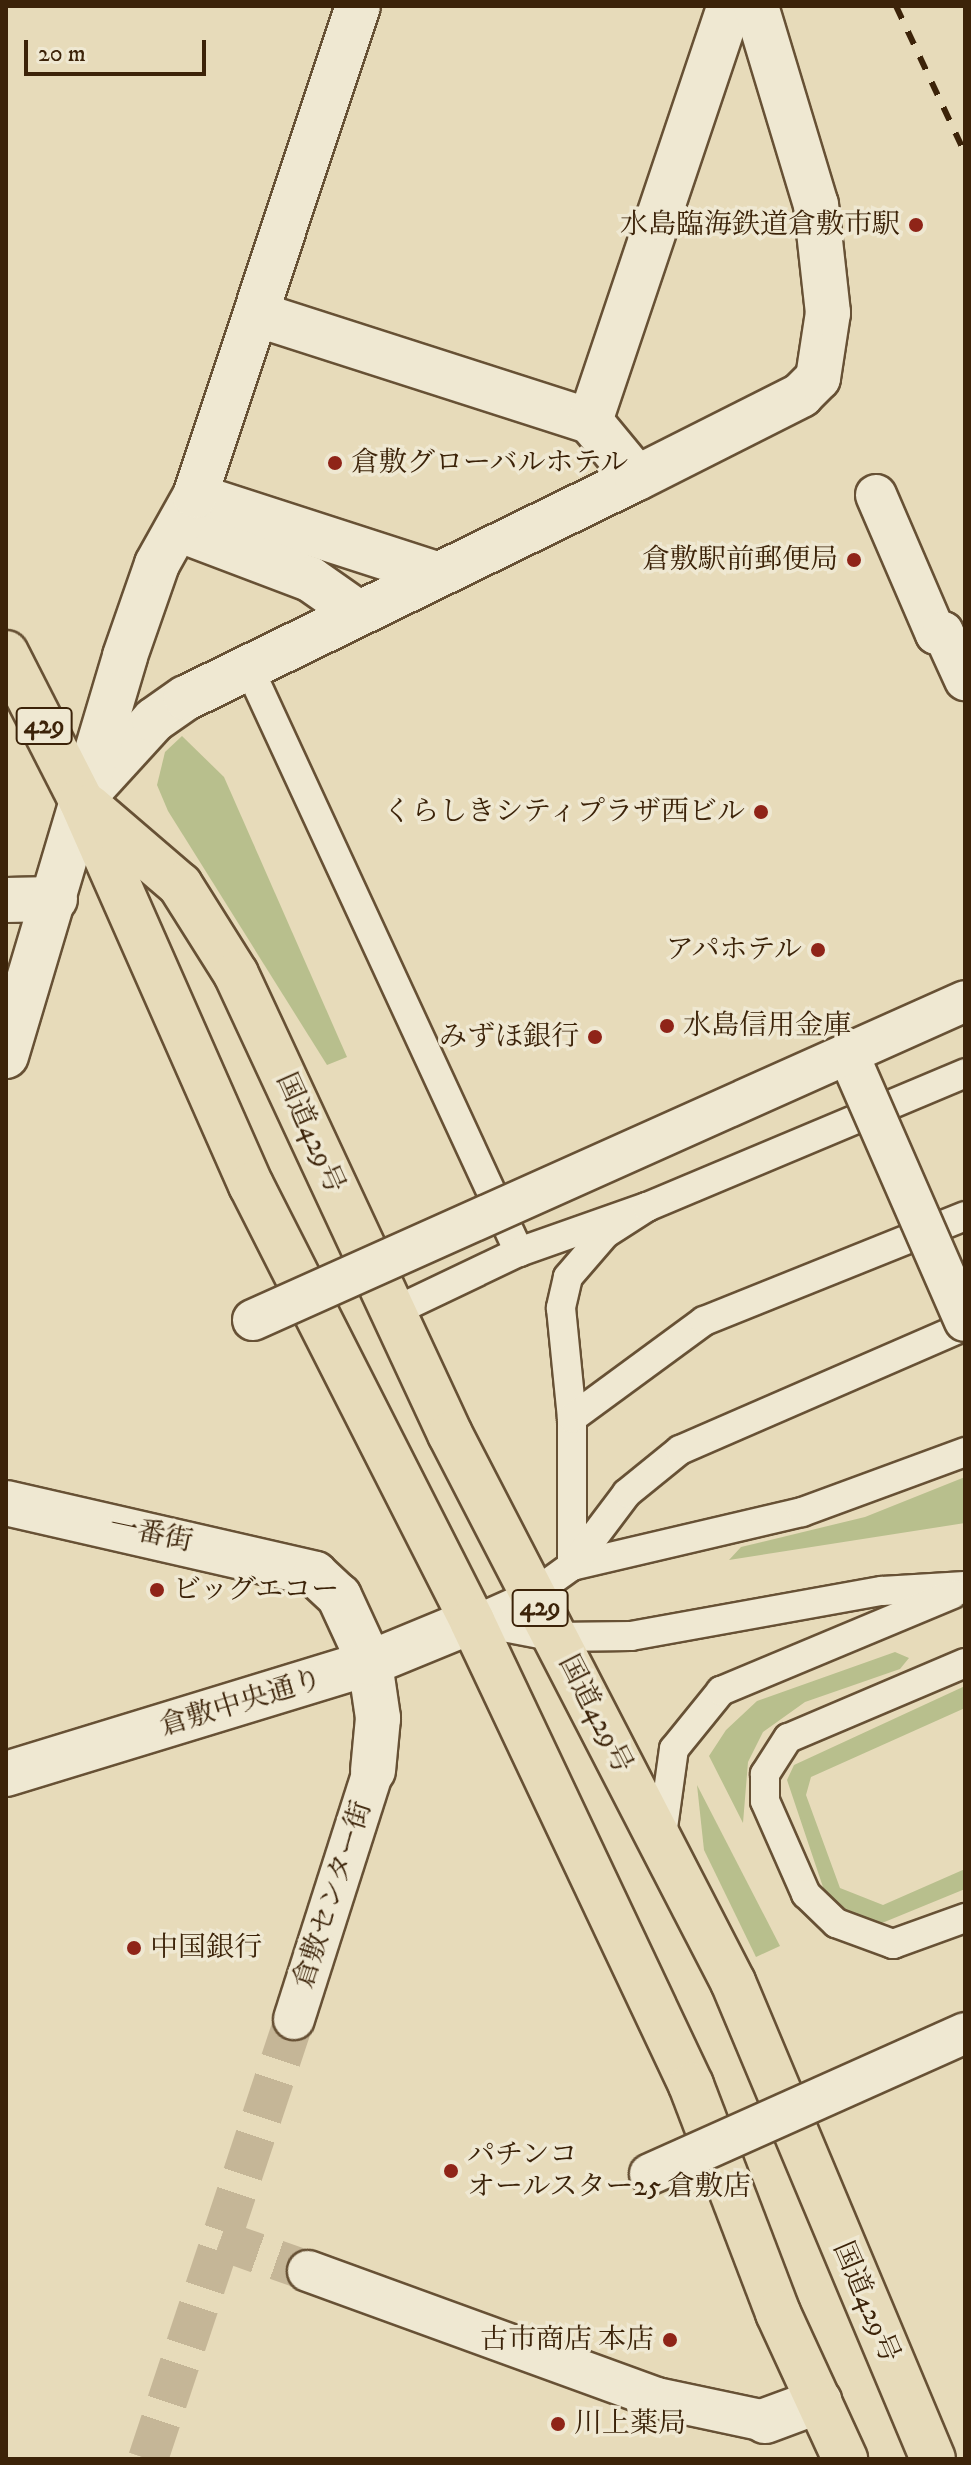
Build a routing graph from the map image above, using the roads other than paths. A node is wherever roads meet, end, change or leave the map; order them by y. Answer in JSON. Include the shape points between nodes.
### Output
{"nodes":[{"id":1,"x":358,"y":6,"type":"edge"},
{"id":2,"x":730,"y":6,"type":"edge"},
{"id":3,"x":756,"y":6,"type":"edge"},
{"id":4,"x":256,"y":314,"type":"junction"},
{"id":5,"x":590,"y":421,"type":"junction"},
{"id":6,"x":637,"y":478,"type":"junction"},
{"id":7,"x":876,"y":495,"type":"dead end"},
{"id":8,"x":188,"y":513,"type":"junction"},
{"id":9,"x":434,"y":573,"type":"junction"},
{"id":10,"x":357,"y":612,"type":"junction"},
{"id":11,"x":6,"y":653,"type":"edge"},
{"id":12,"x":248,"y":666,"type":"junction"},
{"id":13,"x":965,"y":680,"type":"edge"},
{"id":14,"x":81,"y":800,"type":"junction"},
{"id":15,"x":55,"y":899,"type":"junction"},
{"id":16,"x":6,"y":900,"type":"edge"},
{"id":17,"x":965,"y":1001,"type":"edge"},
{"id":18,"x":6,"y":1056,"type":"edge"},
{"id":19,"x":849,"y":1056,"type":"junction"},
{"id":20,"x":965,"y":1073,"type":"edge"},
{"id":21,"x":647,"y":1207,"type":"junction"},
{"id":22,"x":965,"y":1216,"type":"edge"},
{"id":23,"x":519,"y":1252,"type":"junction"},
{"id":24,"x":393,"y":1312,"type":"junction"},
{"id":25,"x":253,"y":1320,"type":"dead end"},
{"id":26,"x":965,"y":1323,"type":"edge"},
{"id":27,"x":572,"y":1418,"type":"junction"},
{"id":28,"x":965,"y":1452,"type":"edge"},
{"id":29,"x":6,"y":1503,"type":"edge"},
{"id":30,"x":572,"y":1566,"type":"junction"},
{"id":31,"x":965,"y":1587,"type":"edge"},
{"id":32,"x":533,"y":1594,"type":"junction"},
{"id":33,"x":472,"y":1621,"type":"junction"},
{"id":34,"x":555,"y":1637,"type":"junction"},
{"id":35,"x":370,"y":1663,"type":"junction"},
{"id":36,"x":965,"y":1663,"type":"edge"},
{"id":37,"x":373,"y":1771,"type":"joint"},
{"id":38,"x":6,"y":1774,"type":"edge"},
{"id":39,"x":662,"y":1844,"type":"junction"},
{"id":40,"x":965,"y":1918,"type":"edge"},
{"id":41,"x":294,"y":2019,"type":"tunnel mouth"},
{"id":42,"x":965,"y":2033,"type":"edge"},
{"id":43,"x":650,"y":2174,"type":"dead end"},
{"id":44,"x":308,"y":2271,"type":"tunnel mouth"},
{"id":45,"x":819,"y":2401,"type":"junction"},
{"id":46,"x":765,"y":2421,"type":"joint"},
{"id":47,"x":845,"y":2459,"type":"edge"},
{"id":48,"x":933,"y":2459,"type":"edge"}],
"edges":[{"from":1,"to":4,"type":"street"},
{"from":2,"to":5,"type":"street"},
{"from":3,"to":6,"type":"street","via":[[816,205],[826,353],[801,395]]},
{"from":4,"to":5,"type":"street"},
{"from":4,"to":8,"type":"street"},
{"from":5,"to":6,"type":"street"},
{"from":6,"to":9,"type":"street"},
{"from":7,"to":13,"type":"street","via":[[936,634],[943,632]]},
{"from":8,"to":9,"type":"street"},
{"from":8,"to":10,"type":"street","via":[[310,579]]},
{"from":8,"to":14,"type":"street","via":[[157,564]]},
{"from":9,"to":10,"type":"street"},
{"from":10,"to":12,"type":"street"},
{"from":11,"to":14,"type":"highway","name":"国道429号","number":"429"},
{"from":12,"to":14,"type":"street","via":[[154,720]]},
{"from":12,"to":23,"type":"lane"},
{"from":14,"to":15,"type":"street"},
{"from":14,"to":24,"type":"highway","name":"国道429号","number":"429","via":[[180,885],[236,974]]},
{"from":14,"to":33,"type":"highway","name":"国道429号","number":"429","via":[[251,1185]]},
{"from":15,"to":16,"type":"street"},
{"from":15,"to":18,"type":"street"},
{"from":17,"to":19,"type":"street","bridge":true},
{"from":19,"to":25,"type":"street","bridge":true},
{"from":19,"to":26,"type":"street","bridge":true},
{"from":20,"to":21,"type":"lane"},
{"from":21,"to":23,"type":"lane"},
{"from":21,"to":27,"type":"lane","via":[[605,1234],[568,1277],[561,1308]]},
{"from":22,"to":27,"type":"lane","via":[[704,1321]]},
{"from":23,"to":24,"type":"lane"},
{"from":24,"to":32,"type":"highway","name":"国道429号","number":"429"},
{"from":26,"to":30,"type":"lane","via":[[680,1450],[627,1493]]},
{"from":27,"to":30,"type":"lane"},
{"from":28,"to":30,"type":"lane","via":[[802,1512]]},
{"from":29,"to":35,"type":"street","name":"一番街","via":[[295,1565],[339,1596]]},
{"from":30,"to":32,"type":"lane"},
{"from":31,"to":34,"type":"lane","via":[[855,1595],[631,1636]]},
{"from":31,"to":39,"type":"lane","via":[[721,1691],[674,1749],[664,1781]]},
{"from":32,"to":33,"type":"lane"},
{"from":32,"to":34,"type":"highway","name":"国道429号","number":"429"},
{"from":33,"to":34,"type":"lane"},
{"from":33,"to":35,"type":"street","name":"倉敷中央通り"},
{"from":33,"to":45,"type":"highway","name":"国道429号","number":"429","via":[[691,2085]]},
{"from":34,"to":39,"type":"highway","name":"国道429号","number":"429"},
{"from":35,"to":37,"type":"street","via":[[378,1718]]},
{"from":35,"to":38,"type":"street","name":"倉敷中央通り"},
{"from":36,"to":40,"type":"lane","via":[[788,1738],[765,1774],[765,1801],[806,1894],[836,1923],[893,1944]]},
{"from":37,"to":41,"type":"street","name":"倉敷センター街"},
{"from":39,"to":48,"type":"highway","name":"国道429号","number":"429","via":[[733,1982]]},
{"from":42,"to":43,"type":"street","bridge":true},
{"from":44,"to":46,"type":"street","via":[[657,2398]]},
{"from":45,"to":46,"type":"street"},
{"from":45,"to":47,"type":"highway","name":"国道429号","number":"429"}]}
